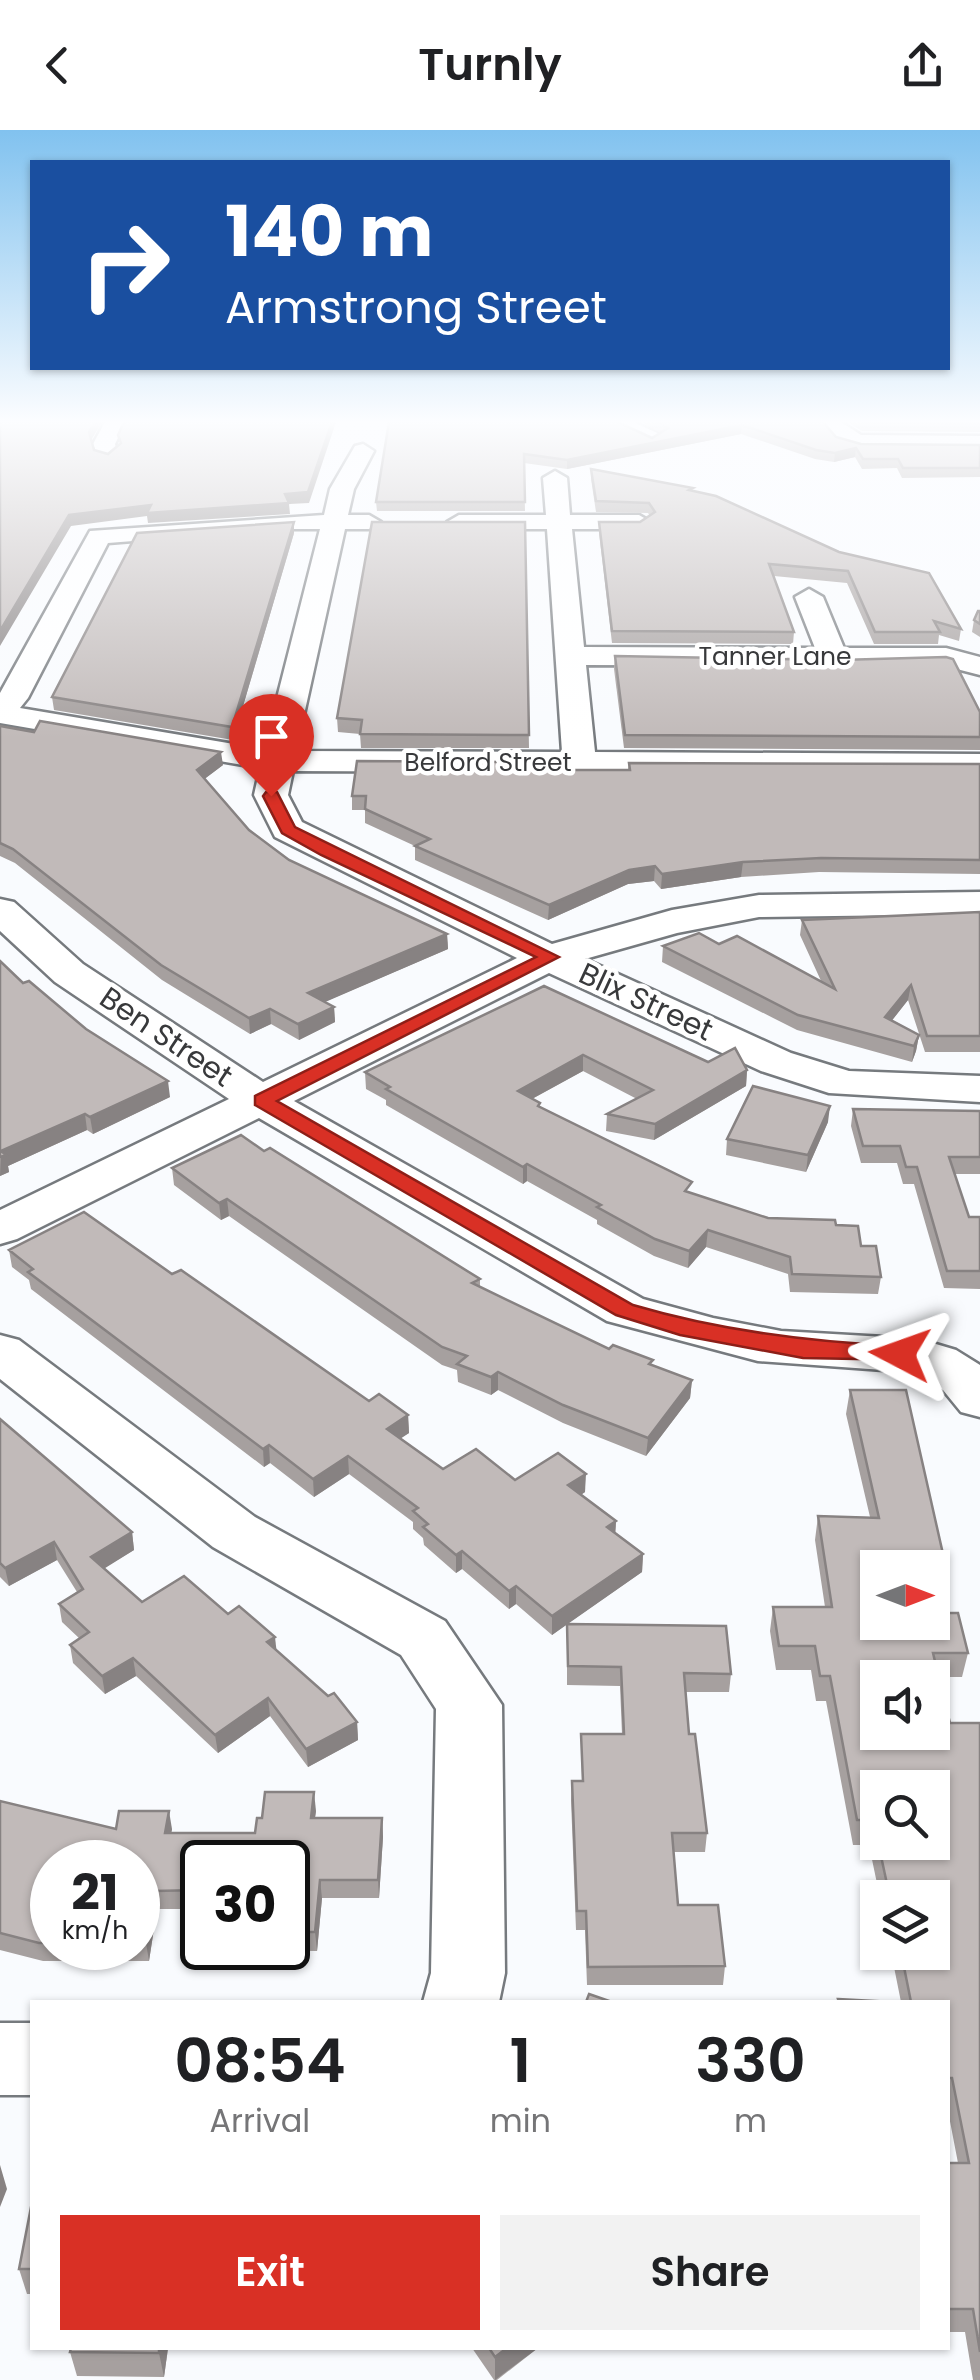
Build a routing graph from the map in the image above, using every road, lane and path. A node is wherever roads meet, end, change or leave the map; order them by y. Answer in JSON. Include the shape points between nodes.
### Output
{"nodes":[{"id":1,"x":218,"y":527,"type":"edge"},
{"id":2,"x":333,"y":527,"type":"edge"},
{"id":3,"x":559,"y":527,"type":"edge"},
{"id":4,"x":809,"y":597,"type":"dead end"},
{"id":5,"x":570,"y":656,"type":"junction"},
{"id":6,"x":833,"y":657,"type":"junction"},
{"id":7,"x":980,"y":666,"type":"edge"},
{"id":8,"x":0,"y":711,"type":"edge"},
{"id":9,"x":278,"y":761,"type":"junction"},
{"id":10,"x":578,"y":762,"type":"junction"},
{"id":11,"x":980,"y":764,"type":"edge"},
{"id":12,"x":980,"y":903,"type":"edge"},
{"id":13,"x":0,"y":910,"type":"edge"},
{"id":14,"x":550,"y":957,"type":"junction"},
{"id":15,"x":980,"y":1089,"type":"edge"},
{"id":16,"x":262,"y":1101,"type":"junction"},
{"id":17,"x":0,"y":1229,"type":"edge"},
{"id":18,"x":0,"y":1352,"type":"edge"},
{"id":19,"x":966,"y":1385,"type":"edge"},
{"id":20,"x":461,"y":2000,"type":"edge"},
{"id":21,"x":0,"y":2059,"type":"edge"},
{"id":22,"x":30,"y":2059,"type":"edge"}],
"edges":[{"from":1,"to":8,"type":"street","via":[[99,536]]},
{"from":2,"to":9,"type":"street","name":"Blix Street"},
{"from":3,"to":5,"type":"street"},
{"from":4,"to":6,"type":"street"},
{"from":5,"to":6,"type":"street","name":"Tanner Lane"},
{"from":5,"to":10,"type":"street"},
{"from":6,"to":7,"type":"street","name":"Tanner Lane","via":[[946,657]]},
{"from":8,"to":9,"type":"street","name":"Belford Street"},
{"from":9,"to":10,"type":"street","name":"Belford Street"},
{"from":9,"to":14,"type":"street","name":"Blix Street","via":[[271,796],[288,830]]},
{"from":10,"to":11,"type":"street","name":"Belford Street"},
{"from":12,"to":14,"type":"street","via":[[759,906],[672,922]]},
{"from":13,"to":16,"type":"street","name":"Ben Street","via":[[69,972]]},
{"from":14,"to":15,"type":"street","name":"Blix Street","via":[[776,1062],[844,1084]]},
{"from":14,"to":16,"type":"street"},
{"from":16,"to":17,"type":"street"},
{"from":16,"to":19,"type":"street","name":"Ben Street","via":[[625,1310],[803,1350],[922,1357]]},
{"from":18,"to":20,"type":"street","via":[[234,1532],[423,1638],[469,1705],[468,1973]]},
{"from":21,"to":22,"type":"street"}]}
